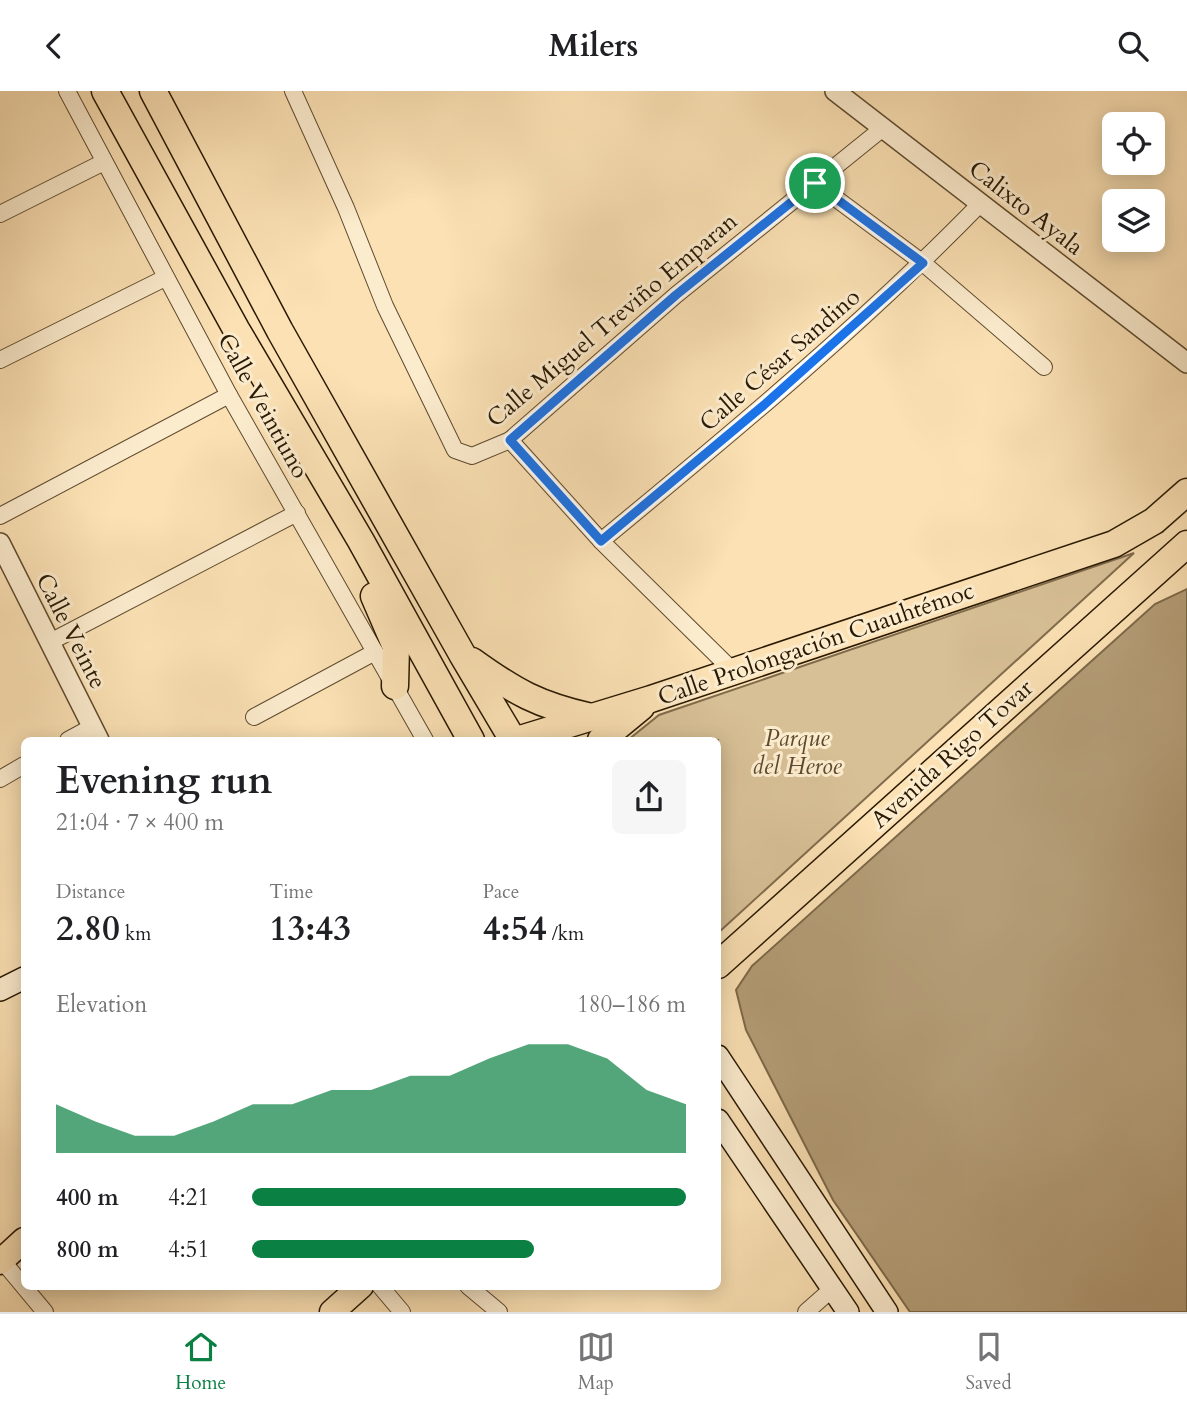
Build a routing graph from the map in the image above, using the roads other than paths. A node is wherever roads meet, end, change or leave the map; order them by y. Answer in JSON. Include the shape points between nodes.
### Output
{"nodes":[{"id":1,"x":67,"y":91,"type":"edge"},
{"id":2,"x":105,"y":91,"type":"edge"},
{"id":3,"x":153,"y":91,"type":"edge"},
{"id":4,"x":293,"y":91,"type":"edge"},
{"id":5,"x":835,"y":91,"type":"edge"},
{"id":6,"x":883,"y":128,"type":"junction"},
{"id":7,"x":104,"y":162,"type":"junction"},
{"id":8,"x":815,"y":183,"type":"junction"},
{"id":9,"x":980,"y":204,"type":"junction"},
{"id":10,"x":0,"y":214,"type":"edge"},
{"id":11,"x":923,"y":263,"type":"junction"},
{"id":12,"x":165,"y":278,"type":"junction"},
{"id":13,"x":0,"y":360,"type":"edge"},
{"id":14,"x":1187,"y":363,"type":"edge"},
{"id":15,"x":1044,"y":367,"type":"dead end"},
{"id":16,"x":229,"y":395,"type":"junction"},
{"id":17,"x":510,"y":440,"type":"junction"},
{"id":18,"x":1187,"y":492,"type":"edge"},
{"id":19,"x":297,"y":513,"type":"junction"},
{"id":20,"x":0,"y":516,"type":"edge"},
{"id":21,"x":360,"y":541,"type":"junction"},
{"id":22,"x":601,"y":541,"type":"junction"},
{"id":23,"x":0,"y":543,"type":"edge"},
{"id":24,"x":1187,"y":544,"type":"edge"},
{"id":25,"x":50,"y":642,"type":"junction"},
{"id":26,"x":375,"y":652,"type":"junction"},
{"id":27,"x":462,"y":654,"type":"junction"},
{"id":28,"x":733,"y":671,"type":"junction"},
{"id":29,"x":395,"y":686,"type":"junction"},
{"id":30,"x":254,"y":717,"type":"dead end"},
{"id":31,"x":597,"y":729,"type":"edge"},
{"id":32,"x":96,"y":733,"type":"edge"},
{"id":33,"x":423,"y":737,"type":"edge"},
{"id":34,"x":469,"y":737,"type":"edge"},
{"id":35,"x":513,"y":737,"type":"edge"},
{"id":36,"x":537,"y":737,"type":"edge"},
{"id":37,"x":21,"y":767,"type":"edge"},
{"id":38,"x":0,"y":779,"type":"edge"},
{"id":39,"x":721,"y":962,"type":"edge"},
{"id":40,"x":21,"y":980,"type":"edge"},
{"id":41,"x":0,"y":990,"type":"edge"},
{"id":42,"x":721,"y":1061,"type":"edge"},
{"id":43,"x":721,"y":1124,"type":"edge"},
{"id":44,"x":21,"y":1243,"type":"edge"},
{"id":45,"x":1,"y":1260,"type":"edge"},
{"id":46,"x":21,"y":1284,"type":"edge"},
{"id":47,"x":832,"y":1289,"type":"junction"},
{"id":48,"x":26,"y":1290,"type":"edge"},
{"id":49,"x":357,"y":1290,"type":"edge"},
{"id":50,"x":383,"y":1290,"type":"edge"},
{"id":51,"x":473,"y":1290,"type":"edge"},
{"id":52,"x":45,"y":1312,"type":"edge"},
{"id":53,"x":332,"y":1312,"type":"edge"},
{"id":54,"x":402,"y":1312,"type":"edge"},
{"id":55,"x":499,"y":1312,"type":"edge"},
{"id":56,"x":806,"y":1312,"type":"edge"},
{"id":57,"x":848,"y":1312,"type":"edge"},
{"id":58,"x":887,"y":1312,"type":"edge"}],
"edges":[{"from":1,"to":7,"type":"street","name":"Calle Veintiuno"},
{"from":2,"to":21,"type":"highway"},
{"from":3,"to":27,"type":"highway"},
{"from":4,"to":17,"type":"street","name":"Calle Miguel Treviño Emparan","via":[[385,306],[455,450],[472,456]]},
{"from":5,"to":6,"type":"street","name":"Calixto Ayala"},
{"from":6,"to":8,"type":"street","name":"Calle Miguel Treviño Emparan"},
{"from":6,"to":9,"type":"street","name":"Calixto Ayala"},
{"from":7,"to":10,"type":"street"},
{"from":7,"to":12,"type":"street","name":"Calle Veintiuno"},
{"from":8,"to":11,"type":"street"},
{"from":8,"to":17,"type":"street","name":"Calle Miguel Treviño Emparan","via":[[676,295]]},
{"from":9,"to":11,"type":"street","name":"Calle César Sandino"},
{"from":9,"to":14,"type":"street","name":"Calixto Ayala"},
{"from":11,"to":15,"type":"street"},
{"from":11,"to":22,"type":"street","name":"Calle César Sandino","via":[[764,405]]},
{"from":12,"to":13,"type":"street"},
{"from":12,"to":16,"type":"street","name":"Calle Veintiuno"},
{"from":16,"to":19,"type":"street","name":"Calle Veintiuno"},
{"from":16,"to":20,"type":"street"},
{"from":17,"to":22,"type":"street"},
{"from":18,"to":28,"type":"highway","name":"Calle Prolongación Cuauhtémoc","via":[[1154,521],[1114,544]]},
{"from":19,"to":25,"type":"street"},
{"from":19,"to":26,"type":"street","name":"Calle Veintiuno"},
{"from":21,"to":29,"type":"highway","via":[[365,575],[396,647]]},
{"from":21,"to":34,"type":"highway"},
{"from":22,"to":28,"type":"street"},
{"from":23,"to":25,"type":"street","name":"Calle Veinte"},
{"from":24,"to":39,"type":"highway","name":"Avenida Rigo Tovar"},
{"from":25,"to":32,"type":"street","name":"Calle Veinte"},
{"from":26,"to":29,"type":"street","name":"Calle Veintiuno"},
{"from":26,"to":30,"type":"street"},
{"from":27,"to":31,"type":"highway","via":[[511,689]]},
{"from":27,"to":35,"type":"highway"},
{"from":28,"to":31,"type":"highway","name":"Calle Prolongación Cuauhtémoc","via":[[651,699]]},
{"from":29,"to":33,"type":"street","name":"Calle Veintiuno"},
{"from":31,"to":36,"type":"highway","name":"Calle Prolongación Cuauhtémoc"},
{"from":37,"to":38,"type":"street"},
{"from":40,"to":41,"type":"main road"},
{"from":42,"to":58,"type":"main road"},
{"from":43,"to":47,"type":"main road"},
{"from":44,"to":45,"type":"main road"},
{"from":45,"to":46,"type":"street"},
{"from":47,"to":56,"type":"street"},
{"from":47,"to":57,"type":"main road"},
{"from":48,"to":52,"type":"street"},
{"from":49,"to":53,"type":"main road"},
{"from":50,"to":54,"type":"street"},
{"from":51,"to":55,"type":"street"}]}
